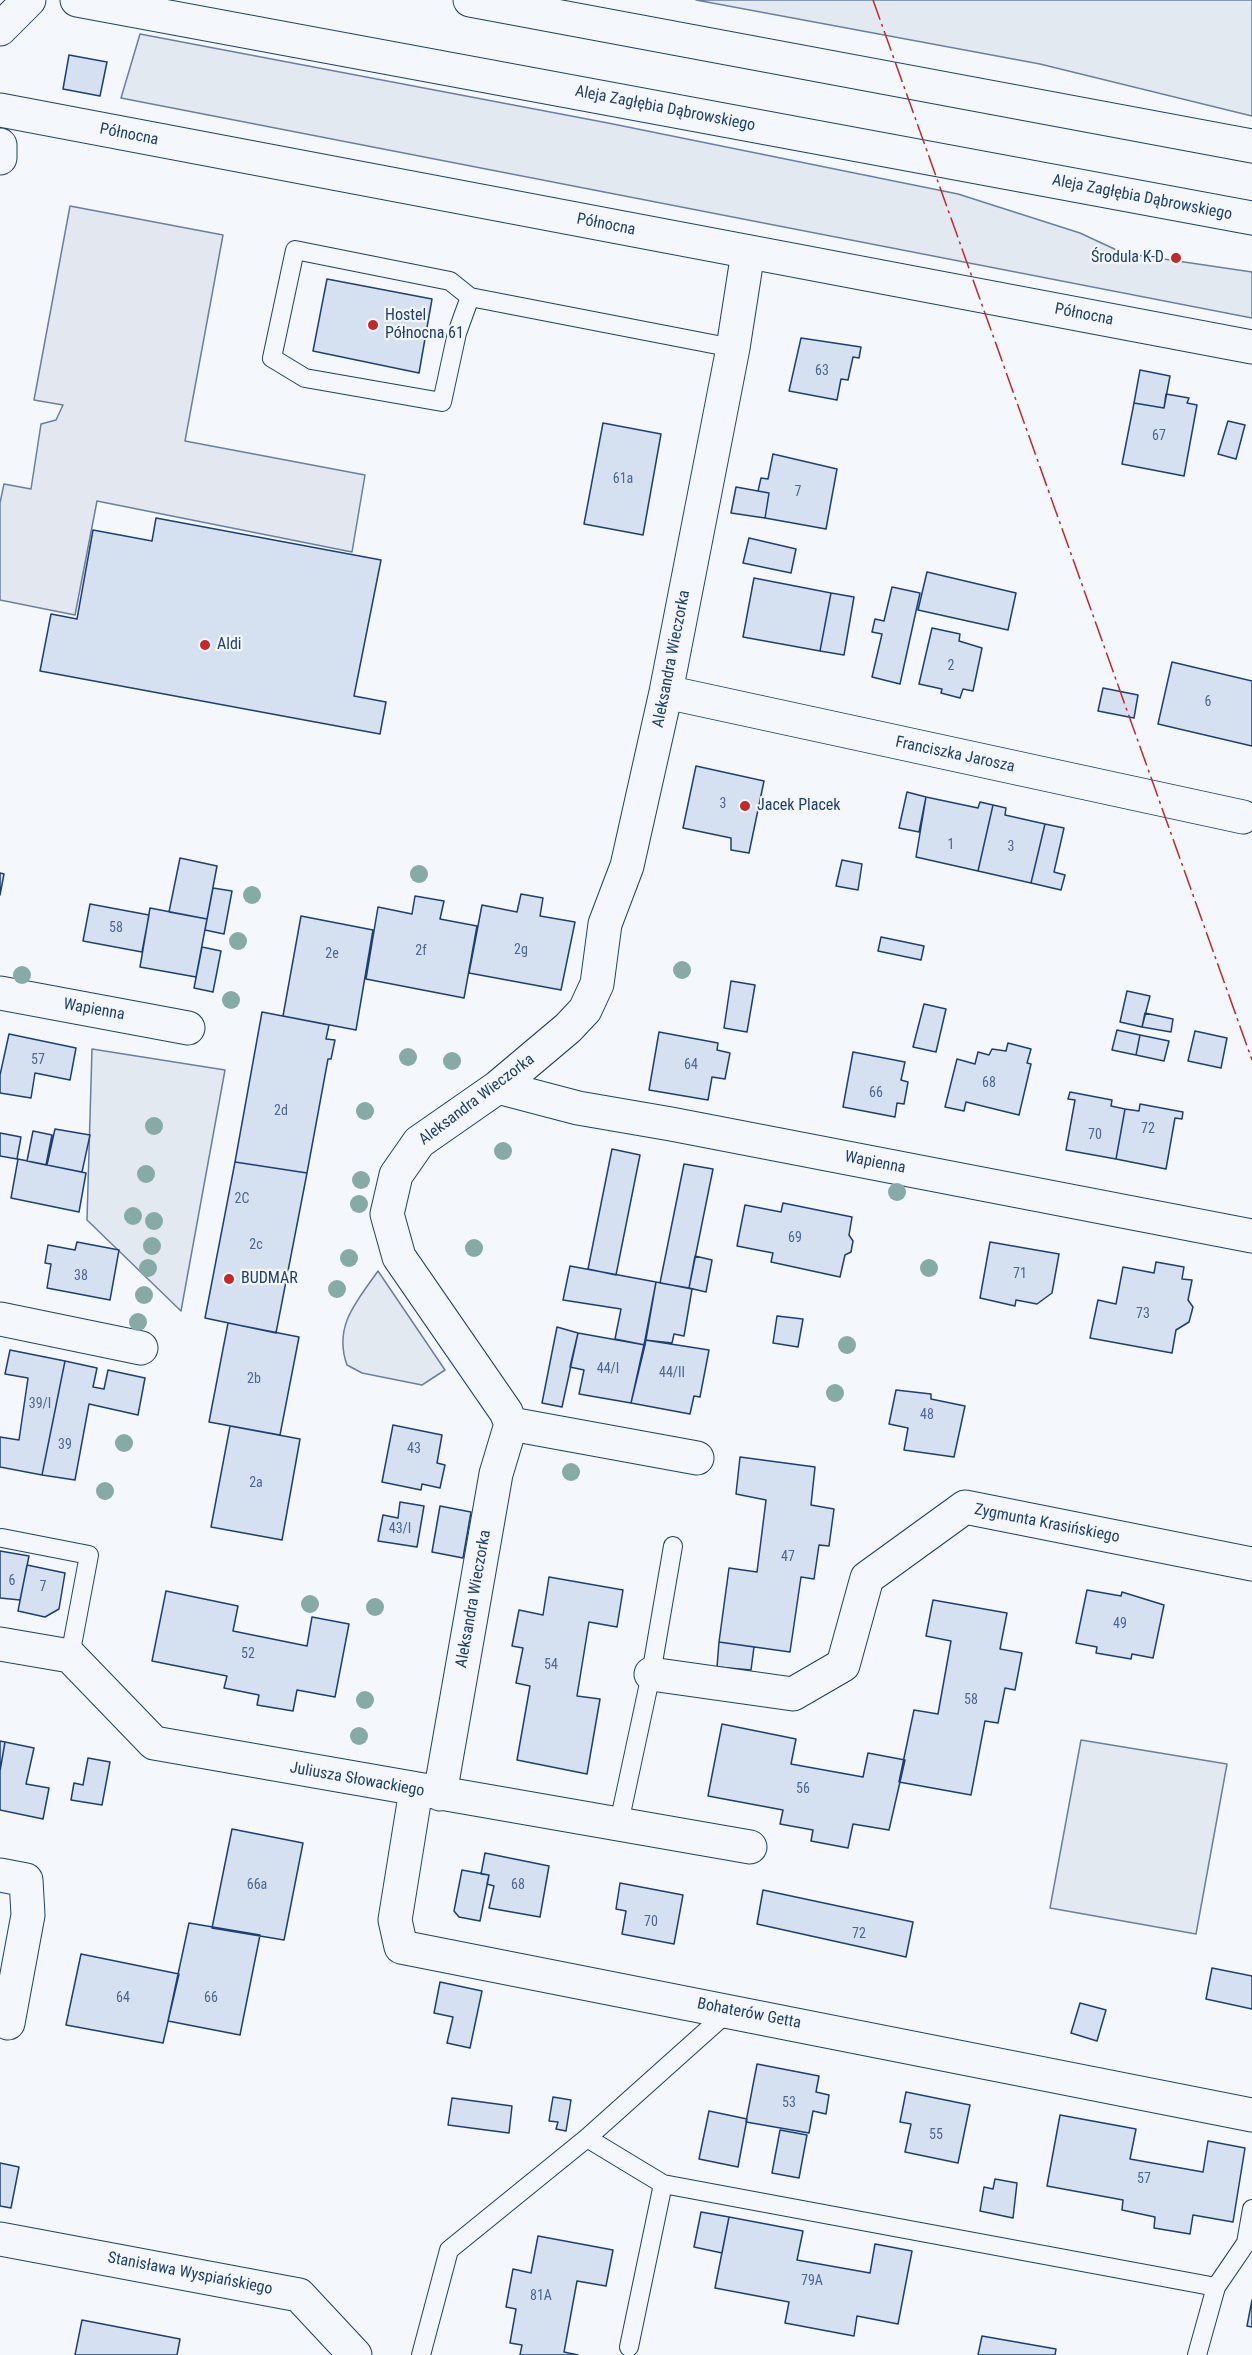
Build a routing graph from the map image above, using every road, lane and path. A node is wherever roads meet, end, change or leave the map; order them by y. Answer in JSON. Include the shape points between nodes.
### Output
{"nodes":[{"id":1,"x":29,"y":0,"type":"edge"},
{"id":2,"x":77,"y":0,"type":"edge"},
{"id":3,"x":470,"y":0,"type":"edge"},
{"id":4,"x":535,"y":7,"type":"edge"},
{"id":5,"x":0,"y":29,"type":"edge"},
{"id":6,"x":0,"y":110,"type":"edge"},
{"id":7,"x":0,"y":145,"type":"edge"},
{"id":8,"x":1252,"y":146,"type":"edge"},
{"id":9,"x":0,"y":158,"type":"edge"},
{"id":10,"x":1252,"y":218,"type":"edge"},
{"id":11,"x":748,"y":252,"type":"junction"},
{"id":12,"x":470,"y":297,"type":"junction"},
{"id":13,"x":1252,"y":347,"type":"edge"},
{"id":14,"x":733,"y":348,"type":"junction"},
{"id":15,"x":666,"y":692,"type":"junction"},
{"id":16,"x":1248,"y":818,"type":"edge"},
{"id":17,"x":0,"y":993,"type":"edge"},
{"id":18,"x":188,"y":1028,"type":"dead end"},
{"id":19,"x":498,"y":1087,"type":"junction"},
{"id":20,"x":1252,"y":1236,"type":"edge"},
{"id":21,"x":0,"y":1319,"type":"edge"},
{"id":22,"x":141,"y":1348,"type":"dead end"},
{"id":23,"x":511,"y":1424,"type":"junction"},
{"id":24,"x":697,"y":1458,"type":"dead end"},
{"id":25,"x":2,"y":1538,"type":"dead end"},
{"id":26,"x":673,"y":1546,"type":"dead end"},
{"id":27,"x":1252,"y":1564,"type":"edge"},
{"id":28,"x":0,"y":1644,"type":"edge"},
{"id":29,"x":70,"y":1656,"type":"junction"},
{"id":30,"x":651,"y":1674,"type":"junction"},
{"id":31,"x":428,"y":1792,"type":"junction"},
{"id":32,"x":619,"y":1823,"type":"junction"},
{"id":33,"x":750,"y":1847,"type":"dead end"},
{"id":34,"x":0,"y":1875,"type":"edge"},
{"id":35,"x":730,"y":2010,"type":"junction"},
{"id":36,"x":8,"y":2023,"type":"dead end"},
{"id":37,"x":1252,"y":2115,"type":"edge"},
{"id":38,"x":586,"y":2138,"type":"junction"},
{"id":39,"x":663,"y":2184,"type":"junction"},
{"id":40,"x":1252,"y":2210,"type":"edge"},
{"id":41,"x":0,"y":2239,"type":"edge"},
{"id":42,"x":1216,"y":2287,"type":"junction"},
{"id":43,"x":629,"y":2347,"type":"dead end"},
{"id":44,"x":355,"y":2355,"type":"edge"},
{"id":45,"x":421,"y":2355,"type":"edge"},
{"id":46,"x":1197,"y":2355,"type":"edge"}],
"edges":[{"from":1,"to":5,"type":"street"},
{"from":2,"to":10,"type":"street","name":"Aleja Zagłębia Dąbrowskiego"},
{"from":3,"to":4,"type":"street"},
{"from":4,"to":8,"type":"street"},
{"from":6,"to":11,"type":"street","name":"Północna"},
{"from":7,"to":9,"type":"street"},
{"from":11,"to":13,"type":"street","name":"Północna"},
{"from":11,"to":14,"type":"street","name":"Aleksandra Wieczorka"},
{"from":12,"to":12,"type":"lane","via":[[457,333],[442,402],[305,378],[272,358],[295,250],[450,281]]},
{"from":12,"to":14,"type":"lane"},
{"from":14,"to":15,"type":"street","name":"Aleksandra Wieczorka"},
{"from":15,"to":16,"type":"street","name":"Franciszka Jarosza"},
{"from":15,"to":19,"type":"street","name":"Aleksandra Wieczorka","via":[[627,866],[605,924],[597,984],[585,1010],[568,1028]]},
{"from":17,"to":18,"type":"street","name":"Wapienna"},
{"from":19,"to":20,"type":"street","name":"Wapienna","via":[[578,1108]]},
{"from":19,"to":23,"type":"street","name":"Aleksandra Wieczorka","via":[[419,1142],[396,1175],[387,1214],[399,1257]]},
{"from":21,"to":22,"type":"street"},
{"from":23,"to":24,"type":"street"},
{"from":23,"to":31,"type":"street","name":"Aleksandra Wieczorka","via":[[496,1474]]},
{"from":25,"to":29,"type":"lane","via":[[89,1555]]},
{"from":26,"to":30,"type":"lane"},
{"from":27,"to":30,"type":"street","name":"Zygmunta Krasińskiego","via":[[965,1507],[867,1578],[843,1665],[793,1694]]},
{"from":28,"to":29,"type":"street"},
{"from":29,"to":31,"type":"street","name":"Juliusza Słowackiego","via":[[154,1743]]},
{"from":30,"to":32,"type":"lane"},
{"from":31,"to":32,"type":"street","name":"Juliusza Słowackiego"},
{"from":31,"to":35,"type":"street","name":"Bohaterów Getta","via":[[395,1920],[401,1947]]},
{"from":32,"to":33,"type":"street","name":"Juliusza Słowackiego"},
{"from":34,"to":36,"type":"street","via":[[26,1880],[28,1915]]},
{"from":35,"to":37,"type":"street","name":"Bohaterów Getta"},
{"from":35,"to":38,"type":"lane"},
{"from":38,"to":39,"type":"lane"},
{"from":38,"to":45,"type":"lane","via":[[450,2250]]},
{"from":39,"to":42,"type":"lane"},
{"from":39,"to":43,"type":"lane"},
{"from":40,"to":42,"type":"lane","via":[[1246,2243]]},
{"from":41,"to":44,"type":"street","name":"Stanisława Wyspiańskiego","via":[[299,2295]]},
{"from":42,"to":46,"type":"lane"}]}
